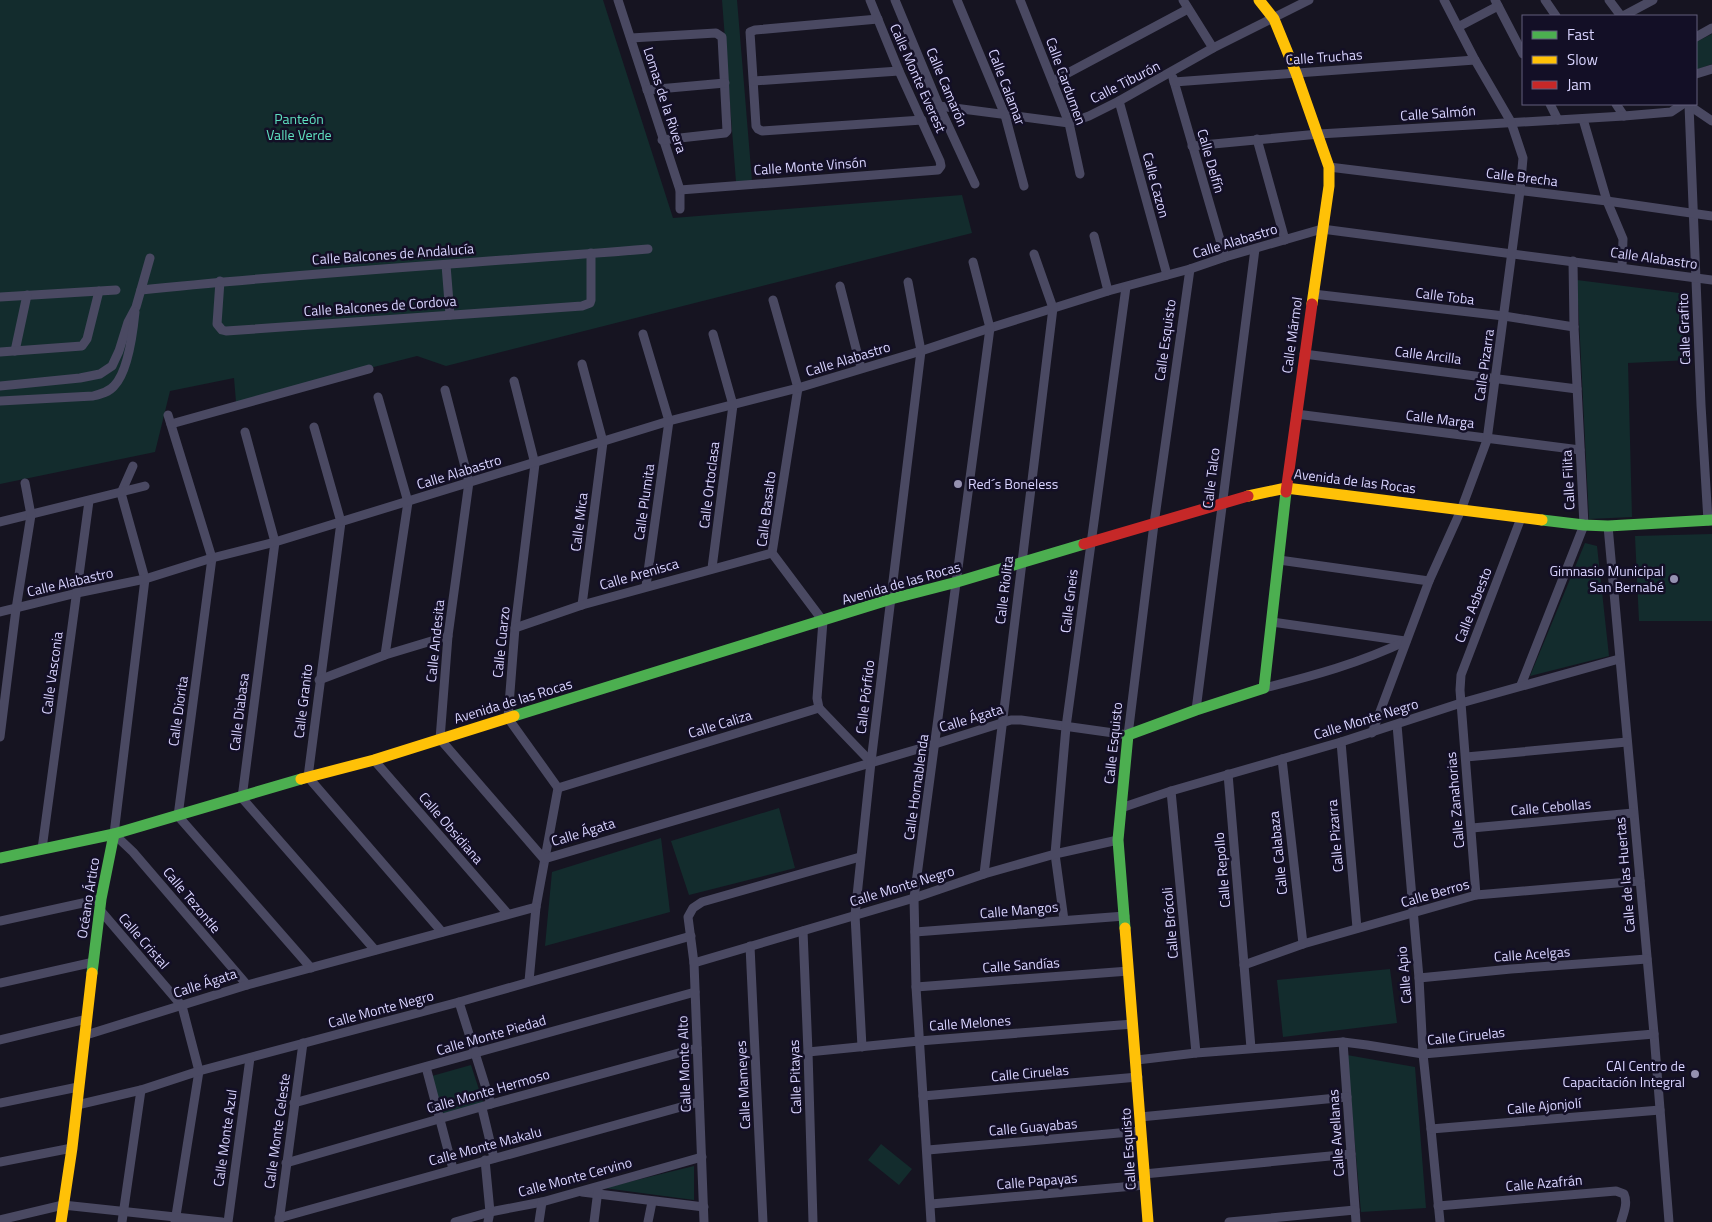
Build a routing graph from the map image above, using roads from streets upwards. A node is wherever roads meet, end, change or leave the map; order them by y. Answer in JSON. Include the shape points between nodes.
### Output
{"nodes":[{"id":1,"x":618,"y":0,"type":"edge"},
{"id":2,"x":870,"y":0,"type":"edge"},
{"id":3,"x":894,"y":0,"type":"edge"},
{"id":4,"x":957,"y":0,"type":"edge"},
{"id":5,"x":1020,"y":0,"type":"edge"},
{"id":6,"x":1183,"y":0,"type":"edge"},
{"id":7,"x":1260,"y":0,"type":"edge"},
{"id":8,"x":1308,"y":0,"type":"edge"},
{"id":9,"x":1444,"y":0,"type":"edge"},
{"id":10,"x":1545,"y":0,"type":"edge"},
{"id":11,"x":1609,"y":0,"type":"edge"},
{"id":12,"x":1652,"y":0,"type":"edge"},
{"id":13,"x":1496,"y":3,"type":"edge"},
{"id":14,"x":1188,"y":8,"type":"junction"},
{"id":15,"x":1555,"y":15,"type":"edge"},
{"id":16,"x":1621,"y":15,"type":"edge"},
{"id":17,"x":1624,"y":15,"type":"edge"},
{"id":18,"x":878,"y":19,"type":"junction"},
{"id":19,"x":1274,"y":19,"type":"junction"},
{"id":20,"x":1458,"y":27,"type":"junction"},
{"id":21,"x":1712,"y":28,"type":"edge"},
{"id":22,"x":1697,"y":36,"type":"edge"},
{"id":23,"x":631,"y":38,"type":"junction"},
{"id":24,"x":1213,"y":48,"type":"junction"},
{"id":25,"x":1522,"y":52,"type":"edge"},
{"id":26,"x":1475,"y":60,"type":"junction"},
{"id":27,"x":1712,"y":69,"type":"edge"},
{"id":28,"x":899,"y":71,"type":"junction"},
{"id":29,"x":1296,"y":73,"type":"junction"},
{"id":30,"x":1697,"y":74,"type":"edge"},
{"id":31,"x":1173,"y":78,"type":"junction"},
{"id":32,"x":754,"y":80,"type":"junction"},
{"id":33,"x":1053,"y":81,"type":"junction"},
{"id":34,"x":725,"y":83,"type":"junction"},
{"id":35,"x":647,"y":90,"type":"junction"},
{"id":36,"x":1119,"y":102,"type":"junction"},
{"id":37,"x":1550,"y":105,"type":"edge"},
{"id":38,"x":1617,"y":105,"type":"edge"},
{"id":39,"x":1684,"y":105,"type":"edge"},
{"id":40,"x":1686,"y":105,"type":"edge"},
{"id":41,"x":1688,"y":105,"type":"edge"},
{"id":42,"x":939,"y":106,"type":"junction"},
{"id":43,"x":1005,"y":114,"type":"junction"},
{"id":44,"x":1624,"y":116,"type":"junction"},
{"id":45,"x":1583,"y":118,"type":"junction"},
{"id":46,"x":922,"y":120,"type":"junction"},
{"id":47,"x":1558,"y":120,"type":"junction"},
{"id":48,"x":1712,"y":121,"type":"edge"},
{"id":49,"x":1511,"y":122,"type":"junction"},
{"id":50,"x":1069,"y":123,"type":"junction"},
{"id":51,"x":1319,"y":134,"type":"junction"},
{"id":52,"x":1257,"y":139,"type":"junction"},
{"id":53,"x":662,"y":140,"type":"junction"},
{"id":54,"x":1192,"y":146,"type":"junction"},
{"id":55,"x":941,"y":166,"type":"joint"},
{"id":56,"x":1329,"y":167,"type":"junction"},
{"id":57,"x":1080,"y":174,"type":"dead end"},
{"id":58,"x":975,"y":184,"type":"dead end"},
{"id":59,"x":1024,"y":186,"type":"dead end"},
{"id":60,"x":680,"y":190,"type":"junction"},
{"id":61,"x":1520,"y":191,"type":"junction"},
{"id":62,"x":1607,"y":201,"type":"junction"},
{"id":63,"x":680,"y":209,"type":"dead end"},
{"id":64,"x":1693,"y":214,"type":"junction"},
{"id":65,"x":1712,"y":216,"type":"edge"},
{"id":66,"x":1322,"y":229,"type":"junction"},
{"id":67,"x":1094,"y":236,"type":"dead end"},
{"id":68,"x":1285,"y":240,"type":"junction"},
{"id":69,"x":648,"y":249,"type":"dead end"},
{"id":70,"x":1255,"y":249,"type":"junction"},
{"id":71,"x":591,"y":253,"type":"junction"},
{"id":72,"x":1034,"y":254,"type":"dead end"},
{"id":73,"x":1513,"y":254,"type":"junction"},
{"id":74,"x":1225,"y":257,"type":"junction"},
{"id":75,"x":150,"y":258,"type":"dead end"},
{"id":76,"x":1573,"y":261,"type":"junction"},
{"id":77,"x":973,"y":262,"type":"dead end"},
{"id":78,"x":446,"y":265,"type":"junction"},
{"id":79,"x":1622,"y":267,"type":"junction"},
{"id":80,"x":1190,"y":269,"type":"junction"},
{"id":81,"x":1167,"y":275,"type":"junction"},
{"id":82,"x":1696,"y":277,"type":"junction"},
{"id":83,"x":1712,"y":280,"type":"edge"},
{"id":84,"x":220,"y":281,"type":"junction"},
{"id":85,"x":908,"y":282,"type":"dead end"},
{"id":86,"x":840,"y":286,"type":"dead end"},
{"id":87,"x":1126,"y":286,"type":"junction"},
{"id":88,"x":116,"y":290,"type":"dead end"},
{"id":89,"x":141,"y":290,"type":"junction"},
{"id":90,"x":99,"y":291,"type":"junction"},
{"id":91,"x":1108,"y":291,"type":"junction"},
{"id":92,"x":1313,"y":294,"type":"junction"},
{"id":93,"x":27,"y":295,"type":"junction"},
{"id":94,"x":0,"y":296,"type":"edge"},
{"id":95,"x":773,"y":300,"type":"dead end"},
{"id":96,"x":136,"y":307,"type":"junction"},
{"id":97,"x":1052,"y":308,"type":"junction"},
{"id":98,"x":450,"y":315,"type":"junction"},
{"id":99,"x":1504,"y":316,"type":"junction"},
{"id":100,"x":1574,"y":327,"type":"junction"},
{"id":101,"x":990,"y":328,"type":"junction"},
{"id":102,"x":643,"y":334,"type":"dead end"},
{"id":103,"x":713,"y":334,"type":"dead end"},
{"id":104,"x":15,"y":351,"type":"junction"},
{"id":105,"x":921,"y":351,"type":"junction"},
{"id":106,"x":0,"y":352,"type":"edge"},
{"id":107,"x":1304,"y":354,"type":"junction"},
{"id":108,"x":582,"y":364,"type":"dead end"},
{"id":109,"x":861,"y":368,"type":"junction"},
{"id":110,"x":369,"y":369,"type":"dead end"},
{"id":111,"x":1496,"y":378,"type":"junction"},
{"id":112,"x":514,"y":381,"type":"dead end"},
{"id":113,"x":0,"y":386,"type":"edge"},
{"id":114,"x":798,"y":388,"type":"junction"},
{"id":115,"x":1577,"y":389,"type":"junction"},
{"id":116,"x":445,"y":390,"type":"dead end"},
{"id":117,"x":378,"y":397,"type":"dead end"},
{"id":118,"x":0,"y":402,"type":"edge"},
{"id":119,"x":733,"y":405,"type":"junction"},
{"id":120,"x":1296,"y":414,"type":"junction"},
{"id":121,"x":669,"y":421,"type":"junction"},
{"id":122,"x":314,"y":427,"type":"dead end"},
{"id":123,"x":245,"y":432,"type":"dead end"},
{"id":124,"x":1487,"y":440,"type":"junction"},
{"id":125,"x":603,"y":442,"type":"junction"},
{"id":126,"x":1580,"y":450,"type":"junction"},
{"id":127,"x":535,"y":464,"type":"junction"},
{"id":128,"x":132,"y":466,"type":"dead end"},
{"id":129,"x":469,"y":482,"type":"junction"},
{"id":130,"x":25,"y":484,"type":"dead end"},
{"id":131,"x":145,"y":486,"type":"dead end"},
{"id":132,"x":1286,"y":488,"type":"junction"},
{"id":133,"x":121,"y":493,"type":"junction"},
{"id":134,"x":89,"y":501,"type":"junction"},
{"id":135,"x":408,"y":502,"type":"junction"},
{"id":136,"x":1222,"y":502,"type":"junction"},
{"id":137,"x":1461,"y":510,"type":"junction"},
{"id":138,"x":31,"y":515,"type":"junction"},
{"id":139,"x":1521,"y":518,"type":"junction"},
{"id":140,"x":1710,"y":521,"type":"edge"},
{"id":141,"x":0,"y":522,"type":"edge"},
{"id":142,"x":341,"y":522,"type":"junction"},
{"id":143,"x":1154,"y":524,"type":"junction"},
{"id":144,"x":1584,"y":525,"type":"junction"},
{"id":145,"x":1608,"y":526,"type":"junction"},
{"id":146,"x":275,"y":542,"type":"junction"},
{"id":147,"x":1090,"y":543,"type":"junction"},
{"id":148,"x":772,"y":553,"type":"junction"},
{"id":149,"x":212,"y":558,"type":"junction"},
{"id":150,"x":1279,"y":560,"type":"junction"},
{"id":151,"x":1022,"y":563,"type":"junction"},
{"id":152,"x":712,"y":568,"type":"junction"},
{"id":153,"x":145,"y":579,"type":"junction"},
{"id":154,"x":1429,"y":581,"type":"junction"},
{"id":155,"x":956,"y":582,"type":"junction"},
{"id":156,"x":646,"y":586,"type":"junction"},
{"id":157,"x":77,"y":593,"type":"junction"},
{"id":158,"x":891,"y":599,"type":"junction"},
{"id":159,"x":582,"y":605,"type":"junction"},
{"id":160,"x":16,"y":609,"type":"junction"},
{"id":161,"x":0,"y":612,"type":"edge"},
{"id":162,"x":823,"y":621,"type":"junction"},
{"id":163,"x":1272,"y":622,"type":"junction"},
{"id":164,"x":515,"y":628,"type":"junction"},
{"id":165,"x":448,"y":636,"type":"junction"},
{"id":166,"x":1406,"y":641,"type":"junction"},
{"id":167,"x":385,"y":654,"type":"junction"},
{"id":168,"x":1619,"y":658,"type":"junction"},
{"id":169,"x":319,"y":680,"type":"junction"},
{"id":170,"x":1521,"y":685,"type":"junction"},
{"id":171,"x":1264,"y":688,"type":"junction"},
{"id":172,"x":1461,"y":703,"type":"junction"},
{"id":173,"x":819,"y":708,"type":"junction"},
{"id":174,"x":1196,"y":710,"type":"junction"},
{"id":175,"x":508,"y":718,"type":"junction"},
{"id":176,"x":1001,"y":723,"type":"junction"},
{"id":177,"x":1397,"y":725,"type":"junction"},
{"id":178,"x":1066,"y":726,"type":"junction"},
{"id":179,"x":1372,"y":733,"type":"junction"},
{"id":180,"x":1128,"y":735,"type":"junction"},
{"id":181,"x":0,"y":737,"type":"edge"},
{"id":182,"x":440,"y":739,"type":"junction"},
{"id":183,"x":1341,"y":742,"type":"junction"},
{"id":184,"x":1627,"y":742,"type":"junction"},
{"id":185,"x":935,"y":744,"type":"junction"},
{"id":186,"x":1466,"y":757,"type":"junction"},
{"id":187,"x":1282,"y":759,"type":"junction"},
{"id":188,"x":374,"y":760,"type":"junction"},
{"id":189,"x":871,"y":762,"type":"junction"},
{"id":190,"x":1228,"y":774,"type":"junction"},
{"id":191,"x":308,"y":777,"type":"junction"},
{"id":192,"x":558,"y":788,"type":"junction"},
{"id":193,"x":1171,"y":791,"type":"junction"},
{"id":194,"x":242,"y":798,"type":"junction"},
{"id":195,"x":1121,"y":808,"type":"junction"},
{"id":196,"x":1633,"y":813,"type":"junction"},
{"id":197,"x":178,"y":816,"type":"junction"},
{"id":198,"x":1472,"y":828,"type":"junction"},
{"id":199,"x":114,"y":834,"type":"junction"},
{"id":200,"x":1118,"y":840,"type":"junction"},
{"id":201,"x":42,"y":849,"type":"junction"},
{"id":202,"x":1055,"y":854,"type":"junction"},
{"id":203,"x":860,"y":857,"type":"junction"},
{"id":204,"x":0,"y":858,"type":"edge"},
{"id":205,"x":544,"y":859,"type":"junction"},
{"id":206,"x":984,"y":874,"type":"junction"},
{"id":207,"x":1640,"y":881,"type":"junction"},
{"id":208,"x":1476,"y":895,"type":"junction"},
{"id":209,"x":914,"y":898,"type":"junction"},
{"id":210,"x":100,"y":905,"type":"junction"},
{"id":211,"x":536,"y":906,"type":"junction"},
{"id":212,"x":507,"y":913,"type":"junction"},
{"id":213,"x":1412,"y":914,"type":"junction"},
{"id":214,"x":855,"y":915,"type":"junction"},
{"id":215,"x":1125,"y":916,"type":"junction"},
{"id":216,"x":1064,"y":920,"type":"junction"},
{"id":217,"x":0,"y":921,"type":"edge"},
{"id":218,"x":1357,"y":928,"type":"junction"},
{"id":219,"x":802,"y":930,"type":"junction"},
{"id":220,"x":442,"y":932,"type":"junction"},
{"id":221,"x":915,"y":932,"type":"junction"},
{"id":222,"x":691,"y":936,"type":"junction"},
{"id":223,"x":1303,"y":944,"type":"junction"},
{"id":224,"x":750,"y":946,"type":"junction"},
{"id":225,"x":375,"y":950,"type":"junction"},
{"id":226,"x":1647,"y":959,"type":"junction"},
{"id":227,"x":94,"y":962,"type":"junction"},
{"id":228,"x":694,"y":963,"type":"junction"},
{"id":229,"x":1244,"y":965,"type":"junction"},
{"id":230,"x":311,"y":968,"type":"junction"},
{"id":231,"x":1128,"y":971,"type":"junction"},
{"id":232,"x":1419,"y":978,"type":"junction"},
{"id":233,"x":528,"y":981,"type":"junction"},
{"id":234,"x":0,"y":983,"type":"edge"},
{"id":235,"x":247,"y":986,"type":"junction"},
{"id":236,"x":916,"y":987,"type":"junction"},
{"id":237,"x":695,"y":992,"type":"junction"},
{"id":238,"x":459,"y":1002,"type":"junction"},
{"id":239,"x":182,"y":1006,"type":"junction"},
{"id":240,"x":87,"y":1019,"type":"junction"},
{"id":241,"x":1133,"y":1024,"type":"junction"},
{"id":242,"x":1654,"y":1034,"type":"junction"},
{"id":243,"x":86,"y":1035,"type":"junction"},
{"id":244,"x":0,"y":1040,"type":"edge"},
{"id":245,"x":919,"y":1041,"type":"junction"},
{"id":246,"x":1342,"y":1042,"type":"junction"},
{"id":247,"x":303,"y":1044,"type":"junction"},
{"id":248,"x":862,"y":1047,"type":"junction"},
{"id":249,"x":697,"y":1048,"type":"junction"},
{"id":250,"x":1251,"y":1048,"type":"junction"},
{"id":251,"x":808,"y":1052,"type":"junction"},
{"id":252,"x":1196,"y":1052,"type":"junction"},
{"id":253,"x":474,"y":1054,"type":"junction"},
{"id":254,"x":1423,"y":1054,"type":"junction"},
{"id":255,"x":250,"y":1058,"type":"junction"},
{"id":256,"x":1137,"y":1060,"type":"junction"},
{"id":257,"x":426,"y":1067,"type":"junction"},
{"id":258,"x":198,"y":1071,"type":"junction"},
{"id":259,"x":1138,"y":1077,"type":"junction"},
{"id":260,"x":78,"y":1087,"type":"junction"},
{"id":261,"x":141,"y":1090,"type":"junction"},
{"id":262,"x":923,"y":1096,"type":"junction"},
{"id":263,"x":1347,"y":1097,"type":"junction"},
{"id":264,"x":699,"y":1102,"type":"junction"},
{"id":265,"x":0,"y":1103,"type":"edge"},
{"id":266,"x":294,"y":1103,"type":"junction"},
{"id":267,"x":491,"y":1104,"type":"junction"},
{"id":268,"x":77,"y":1105,"type":"junction"},
{"id":269,"x":482,"y":1108,"type":"junction"},
{"id":270,"x":1660,"y":1110,"type":"junction"},
{"id":271,"x":1140,"y":1117,"type":"junction"},
{"id":272,"x":440,"y":1119,"type":"junction"},
{"id":273,"x":1432,"y":1128,"type":"junction"},
{"id":274,"x":1141,"y":1131,"type":"junction"},
{"id":275,"x":72,"y":1148,"type":"junction"},
{"id":276,"x":928,"y":1150,"type":"junction"},
{"id":277,"x":1351,"y":1154,"type":"junction"},
{"id":278,"x":702,"y":1157,"type":"junction"},
{"id":279,"x":490,"y":1159,"type":"junction"},
{"id":280,"x":0,"y":1162,"type":"edge"},
{"id":281,"x":286,"y":1163,"type":"junction"},
{"id":282,"x":453,"y":1169,"type":"junction"},
{"id":283,"x":1145,"y":1179,"type":"junction"},
{"id":284,"x":598,"y":1190,"type":"junction"},
{"id":285,"x":542,"y":1202,"type":"junction"},
{"id":286,"x":652,"y":1202,"type":"junction"},
{"id":287,"x":931,"y":1204,"type":"junction"},
{"id":288,"x":63,"y":1205,"type":"junction"},
{"id":289,"x":1438,"y":1206,"type":"junction"},
{"id":290,"x":704,"y":1207,"type":"junction"},
{"id":291,"x":1355,"y":1210,"type":"junction"},
{"id":292,"x":123,"y":1212,"type":"junction"},
{"id":293,"x":490,"y":1212,"type":"junction"},
{"id":294,"x":0,"y":1220,"type":"edge"},
{"id":295,"x":176,"y":1220,"type":"edge"},
{"id":296,"x":279,"y":1220,"type":"edge"},
{"id":297,"x":61,"y":1222,"type":"edge"},
{"id":298,"x":122,"y":1222,"type":"edge"},
{"id":299,"x":222,"y":1222,"type":"edge"},
{"id":300,"x":228,"y":1222,"type":"edge"},
{"id":301,"x":455,"y":1222,"type":"edge"},
{"id":302,"x":488,"y":1222,"type":"edge"},
{"id":303,"x":539,"y":1222,"type":"edge"},
{"id":304,"x":594,"y":1222,"type":"edge"},
{"id":305,"x":648,"y":1222,"type":"edge"},
{"id":306,"x":704,"y":1222,"type":"edge"},
{"id":307,"x":763,"y":1222,"type":"edge"},
{"id":308,"x":813,"y":1222,"type":"edge"},
{"id":309,"x":932,"y":1222,"type":"edge"},
{"id":310,"x":1148,"y":1222,"type":"edge"},
{"id":311,"x":1229,"y":1222,"type":"edge"},
{"id":312,"x":1356,"y":1222,"type":"edge"},
{"id":313,"x":1440,"y":1222,"type":"edge"},
{"id":314,"x":1621,"y":1222,"type":"edge"},
{"id":315,"x":1668,"y":1222,"type":"edge"}],
"edges":[{"from":1,"to":23,"type":"street","name":"Lomas de la Rivera"},
{"from":2,"to":18,"type":"street","name":"Calle Monte Everest"},
{"from":3,"to":42,"type":"street","name":"Calle Camarón"},
{"from":4,"to":43,"type":"street","name":"Calle Calamar"},
{"from":5,"to":33,"type":"street","name":"Calle Cardumen"},
{"from":6,"to":14,"type":"street"},
{"from":7,"to":19,"type":"street","name":"Calle Mármol"},
{"from":8,"to":19,"type":"street","name":"Calle Tiburón"},
{"from":9,"to":20,"type":"street","name":"Calle Pizarra"},
{"from":10,"to":15,"type":"street"},
{"from":11,"to":16,"type":"street"},
{"from":12,"to":17,"type":"street"},
{"from":13,"to":20,"type":"street"},
{"from":13,"to":25,"type":"street"},
{"from":14,"to":24,"type":"street"},
{"from":14,"to":33,"type":"street"},
{"from":18,"to":28,"type":"street","name":"Calle Monte Everest"},
{"from":18,"to":32,"type":"street","via":[[750,32]]},
{"from":19,"to":24,"type":"street","name":"Calle Tiburón"},
{"from":19,"to":29,"type":"street","name":"Calle Mármol"},
{"from":20,"to":26,"type":"street","name":"Calle Pizarra"},
{"from":21,"to":22,"type":"street"},
{"from":23,"to":34,"type":"street","via":[[720,34]]},
{"from":23,"to":35,"type":"street","name":"Lomas de la Rivera"},
{"from":24,"to":31,"type":"street","name":"Calle Tiburón"},
{"from":26,"to":29,"type":"street","name":"Calle Truchas"},
{"from":26,"to":49,"type":"street","name":"Calle Pizarra"},
{"from":27,"to":30,"type":"street"},
{"from":28,"to":32,"type":"street"},
{"from":28,"to":46,"type":"street","name":"Calle Monte Everest"},
{"from":29,"to":31,"type":"street","name":"Calle Truchas"},
{"from":29,"to":51,"type":"street","name":"Calle Mármol"},
{"from":31,"to":36,"type":"street","name":"Calle Tiburón"},
{"from":31,"to":54,"type":"street","name":"Calle Delfín"},
{"from":32,"to":46,"type":"street","via":[[756,126],[762,131]]},
{"from":33,"to":50,"type":"street","name":"Calle Cardumen"},
{"from":34,"to":35,"type":"street"},
{"from":34,"to":53,"type":"street","via":[[727,132]]},
{"from":35,"to":53,"type":"street","name":"Lomas de la Rivera"},
{"from":36,"to":50,"type":"street","name":"Calle Tiburón"},
{"from":36,"to":81,"type":"street","name":"Calle Cazon"},
{"from":37,"to":47,"type":"street"},
{"from":38,"to":44,"type":"street"},
{"from":39,"to":44,"type":"street","name":"Calle Salmón","via":[[1671,112]]},
{"from":40,"to":64,"type":"street","name":"Calle Grafito"},
{"from":41,"to":48,"type":"street"},
{"from":42,"to":43,"type":"street"},
{"from":42,"to":58,"type":"street","name":"Calle Camarón"},
{"from":43,"to":50,"type":"street"},
{"from":43,"to":59,"type":"street","name":"Calle Calamar"},
{"from":44,"to":45,"type":"street","name":"Calle Salmón"},
{"from":45,"to":47,"type":"street","name":"Calle Salmón"},
{"from":45,"to":62,"type":"street"},
{"from":46,"to":55,"type":"street","name":"Calle Monte Everest"},
{"from":47,"to":49,"type":"street","name":"Calle Salmón"},
{"from":49,"to":51,"type":"street","name":"Calle Salmón"},
{"from":49,"to":61,"type":"street","name":"Calle Pizarra","via":[[1523,158]]},
{"from":50,"to":57,"type":"street","name":"Calle Cardumen"},
{"from":51,"to":52,"type":"street","name":"Calle Salmón"},
{"from":51,"to":56,"type":"street","name":"Calle Mármol"},
{"from":52,"to":54,"type":"street","name":"Calle Salmón"},
{"from":52,"to":68,"type":"street"},
{"from":53,"to":60,"type":"street","name":"Lomas de la Rivera"},
{"from":54,"to":74,"type":"street","name":"Calle Delfín"},
{"from":55,"to":60,"type":"street","name":"Calle Monte Vinsón","via":[[938,170]]},
{"from":56,"to":61,"type":"street","name":"Calle Brecha"},
{"from":56,"to":66,"type":"street","name":"Calle Mármol"},
{"from":60,"to":63,"type":"street","name":"Lomas de la Rivera"},
{"from":61,"to":62,"type":"street","name":"Calle Brecha"},
{"from":61,"to":73,"type":"street","name":"Calle Pizarra"},
{"from":62,"to":64,"type":"street","name":"Calle Brecha"},
{"from":62,"to":79,"type":"street","via":[[1623,239]]},
{"from":64,"to":65,"type":"street","name":"Calle Brecha"},
{"from":64,"to":82,"type":"street","name":"Calle Grafito"},
{"from":66,"to":68,"type":"street","name":"Calle Alabastro"},
{"from":66,"to":73,"type":"street","name":"Calle Alabastro"},
{"from":66,"to":92,"type":"street","name":"Calle Mármol"},
{"from":67,"to":91,"type":"street"},
{"from":68,"to":70,"type":"street","name":"Calle Alabastro"},
{"from":69,"to":71,"type":"street","name":"Calle Balcones de Andalucía"},
{"from":70,"to":74,"type":"street","name":"Calle Alabastro"},
{"from":70,"to":136,"type":"street","name":"Calle Talco"},
{"from":71,"to":78,"type":"street","name":"Calle Balcones de Andalucía"},
{"from":71,"to":98,"type":"street","name":"Calle Balcones de Cordova","via":[[590,303]]},
{"from":72,"to":97,"type":"street"},
{"from":73,"to":76,"type":"street","name":"Calle Alabastro"},
{"from":73,"to":99,"type":"street","name":"Calle Pizarra"},
{"from":74,"to":80,"type":"street","name":"Calle Alabastro"},
{"from":75,"to":89,"type":"street"},
{"from":76,"to":79,"type":"street","name":"Calle Alabastro"},
{"from":76,"to":100,"type":"street","name":"Calle Filita"},
{"from":77,"to":101,"type":"street"},
{"from":78,"to":84,"type":"street","name":"Calle Balcones de Andalucía"},
{"from":78,"to":98,"type":"street"},
{"from":79,"to":82,"type":"street","name":"Calle Alabastro"},
{"from":80,"to":81,"type":"street","name":"Calle Alabastro"},
{"from":80,"to":143,"type":"street","name":"Calle Esquisto"},
{"from":81,"to":87,"type":"street","name":"Calle Alabastro"},
{"from":82,"to":83,"type":"street","name":"Calle Alabastro"},
{"from":82,"to":140,"type":"street","name":"Calle Grafito"},
{"from":84,"to":89,"type":"street","name":"Calle Balcones de Andalucía"},
{"from":84,"to":98,"type":"street","name":"Calle Balcones de Cordova","via":[[217,324],[226,331]]},
{"from":85,"to":105,"type":"street","name":"Calle Pórfido"},
{"from":86,"to":109,"type":"street"},
{"from":87,"to":91,"type":"street","name":"Calle Alabastro"},
{"from":87,"to":147,"type":"street","name":"Calle Gneis"},
{"from":88,"to":90,"type":"street"},
{"from":89,"to":96,"type":"street"},
{"from":90,"to":93,"type":"street"},
{"from":90,"to":104,"type":"street","via":[[85,343],[76,347]]},
{"from":91,"to":97,"type":"street","name":"Calle Alabastro"},
{"from":92,"to":99,"type":"street","name":"Calle Toba"},
{"from":92,"to":107,"type":"street","name":"Calle Mármol"},
{"from":93,"to":94,"type":"street"},
{"from":93,"to":104,"type":"street"},
{"from":95,"to":114,"type":"street"},
{"from":96,"to":113,"type":"street","via":[[116,360],[107,370],[80,378]]},
{"from":96,"to":118,"type":"street","via":[[124,369],[108,391],[93,396]]},
{"from":97,"to":101,"type":"street","name":"Calle Alabastro"},
{"from":97,"to":151,"type":"street","name":"Calle Riolita"},
{"from":99,"to":100,"type":"street","name":"Calle Toba"},
{"from":99,"to":111,"type":"street","name":"Calle Pizarra"},
{"from":100,"to":115,"type":"street","name":"Calle Filita"},
{"from":101,"to":105,"type":"street","name":"Calle Alabastro"},
{"from":101,"to":155,"type":"street","name":"Calle Hornablenda"},
{"from":102,"to":121,"type":"street"},
{"from":103,"to":119,"type":"street"},
{"from":104,"to":106,"type":"street"},
{"from":105,"to":109,"type":"street","name":"Calle Alabastro"},
{"from":105,"to":158,"type":"street","name":"Calle Pórfido"},
{"from":107,"to":111,"type":"street","name":"Calle Arcilla"},
{"from":107,"to":120,"type":"street","name":"Calle Mármol"},
{"from":108,"to":125,"type":"street"},
{"from":109,"to":114,"type":"street","name":"Calle Alabastro"},
{"from":110,"to":149,"type":"street","name":"Calle Diorita","via":[[169,420]]},
{"from":111,"to":115,"type":"street","name":"Calle Arcilla"},
{"from":111,"to":124,"type":"street","name":"Calle Pizarra"},
{"from":112,"to":127,"type":"street","name":"Calle Cuarzo"},
{"from":114,"to":119,"type":"street","name":"Calle Alabastro"},
{"from":114,"to":148,"type":"street","name":"Calle Basalto"},
{"from":115,"to":126,"type":"street","name":"Calle Filita"},
{"from":116,"to":129,"type":"street","name":"Calle Andesita"},
{"from":117,"to":135,"type":"street"},
{"from":119,"to":121,"type":"street","name":"Calle Alabastro"},
{"from":119,"to":152,"type":"street","name":"Calle Ortoclasa"},
{"from":120,"to":124,"type":"street","name":"Calle Marga"},
{"from":120,"to":132,"type":"street","name":"Calle Mármol"},
{"from":121,"to":125,"type":"street","name":"Calle Alabastro"},
{"from":121,"to":156,"type":"street","name":"Calle Plumita"},
{"from":122,"to":142,"type":"street","name":"Calle Granito"},
{"from":123,"to":146,"type":"street","name":"Calle Diabasa"},
{"from":124,"to":126,"type":"street","name":"Calle Marga"},
{"from":124,"to":137,"type":"street","name":"Calle Pizarra"},
{"from":125,"to":127,"type":"street","name":"Calle Alabastro"},
{"from":125,"to":159,"type":"street","name":"Calle Mica"},
{"from":126,"to":144,"type":"street","name":"Calle Filita"},
{"from":127,"to":129,"type":"street","name":"Calle Alabastro"},
{"from":127,"to":164,"type":"street","name":"Calle Cuarzo"},
{"from":128,"to":133,"type":"street"},
{"from":129,"to":135,"type":"street","name":"Calle Alabastro"},
{"from":129,"to":165,"type":"street","name":"Calle Andesita"},
{"from":130,"to":138,"type":"street"},
{"from":131,"to":133,"type":"street"},
{"from":132,"to":136,"type":"street","name":"Avenida de las Rocas"},
{"from":132,"to":137,"type":"street","name":"Avenida de las Rocas"},
{"from":132,"to":150,"type":"street","name":"Calle Mármol"},
{"from":133,"to":134,"type":"street"},
{"from":133,"to":153,"type":"street"},
{"from":134,"to":138,"type":"street"},
{"from":134,"to":157,"type":"street","name":"Calle Vasconia"},
{"from":135,"to":142,"type":"street","name":"Calle Alabastro"},
{"from":135,"to":167,"type":"street"},
{"from":136,"to":143,"type":"street","name":"Avenida de las Rocas"},
{"from":136,"to":174,"type":"street","name":"Calle Talco"},
{"from":137,"to":139,"type":"street","name":"Avenida de las Rocas"},
{"from":137,"to":154,"type":"street","name":"Calle Pizarra"},
{"from":138,"to":141,"type":"street"},
{"from":138,"to":160,"type":"street"},
{"from":139,"to":144,"type":"street","name":"Avenida de las Rocas"},
{"from":139,"to":172,"type":"street","name":"Calle Asbesto","via":[[1461,676]]},
{"from":140,"to":145,"type":"street","name":"Avenida de las Rocas"},
{"from":142,"to":146,"type":"street","name":"Calle Alabastro"},
{"from":142,"to":169,"type":"street","name":"Calle Granito"},
{"from":143,"to":147,"type":"street","name":"Avenida de las Rocas"},
{"from":143,"to":180,"type":"street","name":"Calle Esquisto"},
{"from":144,"to":145,"type":"street","name":"Avenida de las Rocas"},
{"from":144,"to":170,"type":"street","name":"Calle Filita"},
{"from":145,"to":168,"type":"street","name":"Calle de las Huertas"},
{"from":146,"to":149,"type":"street","name":"Calle Alabastro"},
{"from":146,"to":194,"type":"street","name":"Calle Diabasa"},
{"from":147,"to":151,"type":"street","name":"Avenida de las Rocas"},
{"from":147,"to":178,"type":"street","name":"Calle Gneis"},
{"from":148,"to":152,"type":"street","name":"Calle Arenisca"},
{"from":148,"to":162,"type":"street","name":"Calle Basalto"},
{"from":149,"to":153,"type":"street","name":"Calle Alabastro"},
{"from":149,"to":197,"type":"street","name":"Calle Diorita"},
{"from":150,"to":154,"type":"street"},
{"from":150,"to":163,"type":"street","name":"Calle Mármol"},
{"from":151,"to":155,"type":"street","name":"Avenida de las Rocas"},
{"from":151,"to":176,"type":"street","name":"Calle Riolita"},
{"from":152,"to":156,"type":"street","name":"Calle Arenisca"},
{"from":153,"to":157,"type":"street","name":"Calle Alabastro"},
{"from":153,"to":199,"type":"street","name":"Océano Ártico"},
{"from":154,"to":166,"type":"street","name":"Calle Pizarra"},
{"from":155,"to":158,"type":"street","name":"Avenida de las Rocas"},
{"from":155,"to":185,"type":"street","name":"Calle Hornablenda"},
{"from":156,"to":159,"type":"street","name":"Calle Arenisca"},
{"from":157,"to":160,"type":"street","name":"Calle Alabastro"},
{"from":157,"to":201,"type":"street","name":"Calle Vasconia"},
{"from":158,"to":162,"type":"street","name":"Avenida de las Rocas"},
{"from":158,"to":189,"type":"street","name":"Calle Pórfido"},
{"from":159,"to":164,"type":"street","name":"Calle Arenisca"},
{"from":160,"to":161,"type":"street","name":"Calle Alabastro"},
{"from":160,"to":181,"type":"street"},
{"from":162,"to":173,"type":"street"},
{"from":162,"to":175,"type":"street","name":"Avenida de las Rocas"},
{"from":163,"to":166,"type":"street"},
{"from":163,"to":171,"type":"street","name":"Calle Mármol"},
{"from":164,"to":175,"type":"street","name":"Calle Cuarzo"},
{"from":165,"to":167,"type":"street"},
{"from":165,"to":182,"type":"street","name":"Calle Andesita"},
{"from":166,"to":171,"type":"street","name":"Calle Ágata","via":[[1328,671]]},
{"from":166,"to":179,"type":"street","name":"Calle Pizarra"},
{"from":167,"to":169,"type":"street"},
{"from":168,"to":170,"type":"street","name":"Calle Monte Negro"},
{"from":168,"to":184,"type":"street","name":"Calle de las Huertas"},
{"from":169,"to":191,"type":"street","name":"Calle Granito"},
{"from":170,"to":172,"type":"street","name":"Calle Monte Negro"},
{"from":171,"to":174,"type":"street","name":"Calle Ágata"},
{"from":172,"to":177,"type":"street","name":"Calle Monte Negro"},
{"from":172,"to":186,"type":"street","name":"Calle Zanahorias"},
{"from":173,"to":189,"type":"street"},
{"from":173,"to":192,"type":"street","name":"Calle Caliza"},
{"from":174,"to":180,"type":"street","name":"Calle Ágata"},
{"from":175,"to":182,"type":"street","name":"Avenida de las Rocas"},
{"from":175,"to":192,"type":"street"},
{"from":176,"to":178,"type":"street","name":"Calle Ágata","via":[[1021,720]]},
{"from":176,"to":185,"type":"street","name":"Calle Ágata"},
{"from":176,"to":206,"type":"street","name":"Calle Riolita"},
{"from":177,"to":179,"type":"street","name":"Calle Monte Negro"},
{"from":177,"to":213,"type":"street","name":"Calle Apio"},
{"from":178,"to":180,"type":"street","name":"Calle Ágata"},
{"from":178,"to":202,"type":"street","name":"Calle Gneis"},
{"from":179,"to":183,"type":"street","name":"Calle Monte Negro"},
{"from":180,"to":195,"type":"street","name":"Calle Esquisto"},
{"from":182,"to":188,"type":"street","name":"Avenida de las Rocas"},
{"from":182,"to":205,"type":"street"},
{"from":183,"to":187,"type":"street","name":"Calle Monte Negro"},
{"from":183,"to":218,"type":"street","name":"Calle Pizarra"},
{"from":184,"to":186,"type":"street"},
{"from":184,"to":196,"type":"street","name":"Calle de las Huertas"},
{"from":185,"to":189,"type":"street","name":"Calle Ágata"},
{"from":185,"to":209,"type":"street","name":"Calle Hornablenda"},
{"from":186,"to":198,"type":"street","name":"Calle Zanahorias"},
{"from":187,"to":190,"type":"street","name":"Calle Monte Negro"},
{"from":187,"to":223,"type":"street","name":"Calle Calabaza"},
{"from":188,"to":191,"type":"street","name":"Avenida de las Rocas"},
{"from":188,"to":212,"type":"street","name":"Calle Obsidiana"},
{"from":189,"to":203,"type":"street","name":"Calle Pórfido"},
{"from":189,"to":205,"type":"street","name":"Calle Ágata"},
{"from":190,"to":193,"type":"street","name":"Calle Monte Negro"},
{"from":190,"to":229,"type":"street","name":"Calle Repollo"},
{"from":191,"to":194,"type":"street","name":"Avenida de las Rocas"},
{"from":191,"to":220,"type":"street"},
{"from":192,"to":205,"type":"street"},
{"from":193,"to":195,"type":"street","name":"Calle Monte Negro"},
{"from":193,"to":252,"type":"street","name":"Calle Brócoli"},
{"from":194,"to":197,"type":"street","name":"Avenida de las Rocas"},
{"from":194,"to":225,"type":"street"},
{"from":195,"to":200,"type":"street","name":"Calle Esquisto"},
{"from":196,"to":198,"type":"street","name":"Calle Cebollas"},
{"from":196,"to":207,"type":"street","name":"Calle de las Huertas"},
{"from":197,"to":199,"type":"street","name":"Avenida de las Rocas"},
{"from":197,"to":230,"type":"street"},
{"from":198,"to":208,"type":"street","name":"Calle Zanahorias"},
{"from":199,"to":201,"type":"street","name":"Avenida de las Rocas"},
{"from":199,"to":210,"type":"street","name":"Océano Ártico"},
{"from":199,"to":235,"type":"street","name":"Calle Tezontle"},
{"from":200,"to":202,"type":"street","name":"Calle Monte Negro"},
{"from":200,"to":215,"type":"street","name":"Calle Esquisto"},
{"from":201,"to":204,"type":"street","name":"Avenida de las Rocas"},
{"from":202,"to":206,"type":"street","name":"Calle Monte Negro"},
{"from":202,"to":216,"type":"street","name":"Calle Gneis"},
{"from":203,"to":214,"type":"street","name":"Calle Pórfido"},
{"from":203,"to":222,"type":"street","name":"Calle Monte Alto","via":[[702,902],[688,917]]},
{"from":205,"to":211,"type":"street"},
{"from":206,"to":209,"type":"street","name":"Calle Monte Negro"},
{"from":207,"to":208,"type":"street","name":"Calle Berros"},
{"from":207,"to":226,"type":"street","name":"Calle de las Huertas"},
{"from":208,"to":213,"type":"street","name":"Calle Berros"},
{"from":209,"to":214,"type":"street","name":"Calle Monte Negro"},
{"from":209,"to":221,"type":"street","name":"Calle Hornablenda"},
{"from":210,"to":217,"type":"street"},
{"from":210,"to":227,"type":"street","name":"Océano Ártico"},
{"from":210,"to":239,"type":"street","name":"Calle Cristal"},
{"from":211,"to":212,"type":"street","name":"Calle Ágata"},
{"from":211,"to":233,"type":"street"},
{"from":212,"to":220,"type":"street","name":"Calle Ágata"},
{"from":213,"to":218,"type":"street","name":"Calle Berros"},
{"from":213,"to":232,"type":"street","name":"Calle Apio"},
{"from":214,"to":219,"type":"street","name":"Calle Monte Negro"},
{"from":214,"to":248,"type":"street","name":"Calle Pórfido"},
{"from":215,"to":216,"type":"street","name":"Calle Mangos"},
{"from":215,"to":231,"type":"street","name":"Calle Esquisto"},
{"from":216,"to":221,"type":"street","name":"Calle Mangos"},
{"from":218,"to":223,"type":"street","name":"Calle Berros"},
{"from":219,"to":224,"type":"street","name":"Calle Monte Negro"},
{"from":219,"to":251,"type":"street","name":"Calle Pitayas"},
{"from":220,"to":225,"type":"street","name":"Calle Ágata"},
{"from":221,"to":236,"type":"street","name":"Calle Hornablenda"},
{"from":222,"to":228,"type":"street","name":"Calle Monte Alto"},
{"from":222,"to":233,"type":"street","name":"Calle Monte Negro"},
{"from":223,"to":229,"type":"street","name":"Calle Berros"},
{"from":224,"to":228,"type":"street","name":"Calle Monte Negro"},
{"from":224,"to":307,"type":"street","name":"Calle Mameyes"},
{"from":225,"to":230,"type":"street","name":"Calle Ágata"},
{"from":226,"to":232,"type":"street","name":"Calle Acelgas"},
{"from":226,"to":242,"type":"street","name":"Calle de las Huertas"},
{"from":227,"to":234,"type":"street"},
{"from":227,"to":240,"type":"street","name":"Océano Ártico"},
{"from":228,"to":237,"type":"street","name":"Calle Monte Alto"},
{"from":229,"to":250,"type":"street"},
{"from":230,"to":235,"type":"street","name":"Calle Ágata"},
{"from":231,"to":236,"type":"street","name":"Calle Sandías"},
{"from":231,"to":241,"type":"street","name":"Calle Esquisto"},
{"from":232,"to":254,"type":"street","name":"Calle Apio"},
{"from":233,"to":238,"type":"street","name":"Calle Monte Negro"},
{"from":235,"to":239,"type":"street","name":"Calle Ágata"},
{"from":236,"to":245,"type":"street","name":"Calle Hornablenda"},
{"from":237,"to":249,"type":"street","name":"Calle Monte Alto"},
{"from":237,"to":253,"type":"street","name":"Calle Monte Piedad"},
{"from":238,"to":247,"type":"street","name":"Calle Monte Negro"},
{"from":238,"to":253,"type":"street"},
{"from":239,"to":243,"type":"street","name":"Calle Ágata"},
{"from":239,"to":258,"type":"street","name":"Calle Cristal"},
{"from":240,"to":243,"type":"street","name":"Océano Ártico"},
{"from":240,"to":244,"type":"street"},
{"from":241,"to":245,"type":"street","name":"Calle Melones"},
{"from":241,"to":256,"type":"street","name":"Calle Esquisto"},
{"from":242,"to":254,"type":"street","name":"Calle Ciruelas"},
{"from":242,"to":270,"type":"street","name":"Calle de las Huertas"},
{"from":243,"to":260,"type":"street","name":"Océano Ártico"},
{"from":245,"to":248,"type":"street","name":"Calle Melones"},
{"from":245,"to":262,"type":"street","name":"Calle Hornablenda"},
{"from":246,"to":250,"type":"street","name":"Calle Ciruelas"},
{"from":246,"to":254,"type":"street","name":"Calle Ciruelas"},
{"from":246,"to":263,"type":"street","name":"Calle Avellanas"},
{"from":247,"to":255,"type":"street","name":"Calle Monte Negro"},
{"from":247,"to":266,"type":"street","name":"Calle Monte Celeste"},
{"from":248,"to":251,"type":"street","name":"Calle Melones"},
{"from":249,"to":264,"type":"street","name":"Calle Monte Alto"},
{"from":249,"to":267,"type":"street","name":"Calle Monte Hermoso"},
{"from":250,"to":252,"type":"street","name":"Calle Ciruelas"},
{"from":251,"to":308,"type":"street","name":"Calle Pitayas"},
{"from":252,"to":256,"type":"street","name":"Calle Ciruelas"},
{"from":253,"to":257,"type":"street","name":"Calle Monte Piedad"},
{"from":253,"to":267,"type":"street"},
{"from":254,"to":273,"type":"street","name":"Calle Apio"},
{"from":255,"to":258,"type":"street","name":"Calle Monte Negro"},
{"from":255,"to":300,"type":"street","name":"Calle Monte Azul"},
{"from":256,"to":259,"type":"street","name":"Calle Esquisto"},
{"from":257,"to":266,"type":"street","name":"Calle Monte Piedad"},
{"from":257,"to":272,"type":"street"},
{"from":258,"to":261,"type":"street","name":"Calle Monte Negro"},
{"from":258,"to":295,"type":"street"},
{"from":259,"to":262,"type":"street","name":"Calle Ciruelas"},
{"from":259,"to":271,"type":"street","name":"Calle Esquisto"},
{"from":260,"to":265,"type":"street"},
{"from":260,"to":268,"type":"street","name":"Océano Ártico"},
{"from":261,"to":268,"type":"street","name":"Calle Monte Negro"},
{"from":261,"to":292,"type":"street"},
{"from":262,"to":276,"type":"street","name":"Calle Hornablenda"},
{"from":263,"to":271,"type":"street"},
{"from":263,"to":277,"type":"street","name":"Calle Avellanas"},
{"from":264,"to":278,"type":"street","name":"Calle Monte Alto"},
{"from":264,"to":279,"type":"street","name":"Calle Monte Makalu"},
{"from":266,"to":281,"type":"street","name":"Calle Monte Celeste"},
{"from":267,"to":269,"type":"street","name":"Calle Monte Hermoso"},
{"from":268,"to":275,"type":"street","name":"Océano Ártico"},
{"from":269,"to":272,"type":"street","name":"Calle Monte Hermoso"},
{"from":269,"to":279,"type":"street"},
{"from":270,"to":273,"type":"street","name":"Calle Ajonjolí"},
{"from":270,"to":315,"type":"street","name":"Calle de las Huertas"},
{"from":271,"to":274,"type":"street","name":"Calle Esquisto"},
{"from":272,"to":281,"type":"street","name":"Calle Monte Hermoso"},
{"from":272,"to":282,"type":"street"},
{"from":273,"to":289,"type":"street","name":"Calle Apio"},
{"from":274,"to":276,"type":"street","name":"Calle Guayabas"},
{"from":274,"to":283,"type":"street","name":"Calle Esquisto"},
{"from":275,"to":280,"type":"street"},
{"from":275,"to":288,"type":"street","name":"Océano Ártico"},
{"from":276,"to":287,"type":"street","name":"Calle Hornablenda"},
{"from":277,"to":283,"type":"street","name":"Calle Papayas"},
{"from":277,"to":291,"type":"street","name":"Calle Avellanas"},
{"from":278,"to":284,"type":"street","name":"Calle Monte Cervino"},
{"from":278,"to":290,"type":"street","name":"Calle Monte Alto"},
{"from":279,"to":282,"type":"street","name":"Calle Monte Makalu"},
{"from":279,"to":293,"type":"street"},
{"from":281,"to":296,"type":"street","name":"Calle Monte Celeste"},
{"from":282,"to":296,"type":"street","name":"Calle Monte Makalu"},
{"from":283,"to":287,"type":"street","name":"Calle Papayas"},
{"from":283,"to":310,"type":"street","name":"Calle Esquisto"},
{"from":284,"to":285,"type":"street","name":"Calle Monte Cervino"},
{"from":284,"to":286,"type":"street"},
{"from":284,"to":304,"type":"street"},
{"from":285,"to":293,"type":"street","name":"Calle Monte Cervino"},
{"from":285,"to":303,"type":"street"},
{"from":286,"to":290,"type":"street"},
{"from":286,"to":305,"type":"street"},
{"from":287,"to":309,"type":"street","name":"Calle Hornablenda"},
{"from":288,"to":292,"type":"street"},
{"from":288,"to":294,"type":"street"},
{"from":288,"to":297,"type":"street","name":"Océano Ártico"},
{"from":289,"to":313,"type":"street","name":"Calle Apio"},
{"from":289,"to":314,"type":"street","name":"Calle Azafrán","via":[[1616,1190],[1625,1198]]},
{"from":290,"to":306,"type":"street","name":"Calle Monte Alto"},
{"from":291,"to":311,"type":"street"},
{"from":291,"to":312,"type":"street","name":"Calle Avellanas"},
{"from":292,"to":295,"type":"street"},
{"from":292,"to":298,"type":"street"},
{"from":293,"to":301,"type":"street","name":"Calle Monte Cervino"},
{"from":293,"to":302,"type":"street"},
{"from":295,"to":299,"type":"street"}]}
